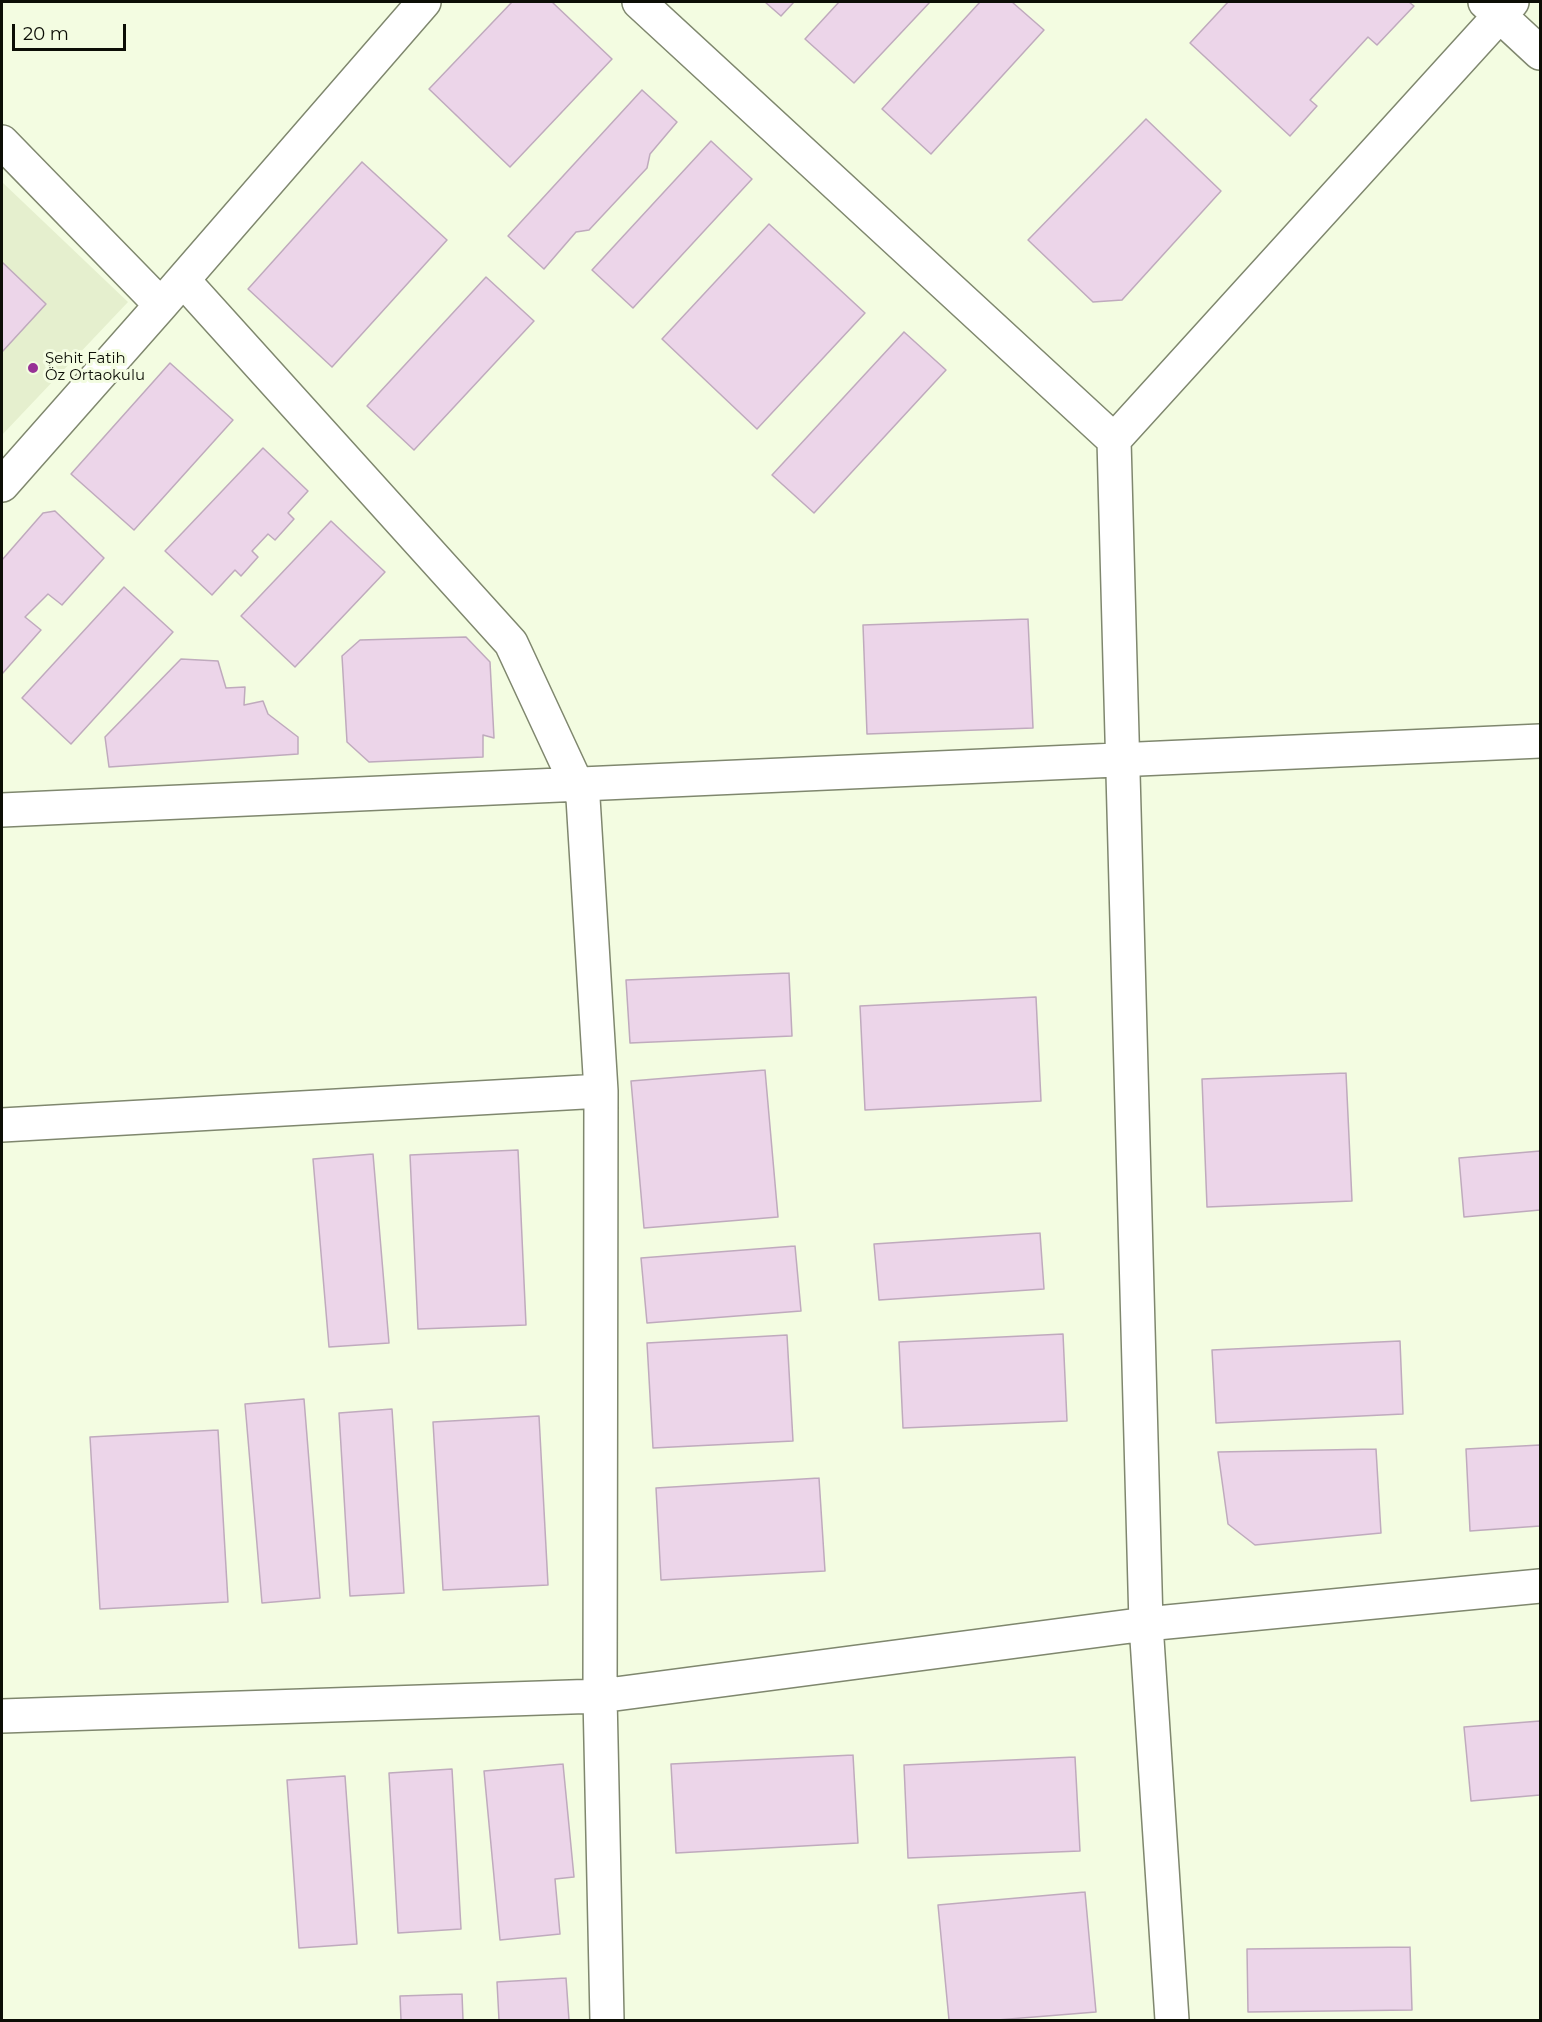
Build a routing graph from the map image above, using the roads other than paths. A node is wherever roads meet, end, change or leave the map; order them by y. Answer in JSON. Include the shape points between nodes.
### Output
{"nodes":[{"id":1,"x":424,"y":2,"type":"edge"},
{"id":2,"x":639,"y":2,"type":"edge"},
{"id":3,"x":1499,"y":6,"type":"edge"},
{"id":4,"x":1540,"y":53,"type":"edge"},
{"id":5,"x":2,"y":142,"type":"edge"},
{"id":6,"x":183,"y":280,"type":"junction"},
{"id":7,"x":161,"y":305,"type":"junction"},
{"id":8,"x":1114,"y":440,"type":"junction"},
{"id":9,"x":2,"y":485,"type":"edge"},
{"id":10,"x":1540,"y":741,"type":"edge"},
{"id":11,"x":1123,"y":759,"type":"junction"},
{"id":12,"x":577,"y":784,"type":"junction"},
{"id":13,"x":2,"y":810,"type":"edge"},
{"id":14,"x":601,"y":1091,"type":"junction"},
{"id":15,"x":2,"y":1125,"type":"edge"},
{"id":16,"x":1540,"y":1586,"type":"edge"},
{"id":17,"x":1146,"y":1624,"type":"junction"},
{"id":18,"x":600,"y":1696,"type":"junction"},
{"id":19,"x":2,"y":1716,"type":"edge"},
{"id":20,"x":607,"y":2020,"type":"edge"},
{"id":21,"x":1172,"y":2020,"type":"edge"}],
"edges":[{"from":1,"to":6,"type":"street"},
{"from":2,"to":8,"type":"street"},
{"from":3,"to":4,"type":"street"},
{"from":3,"to":8,"type":"street"},
{"from":5,"to":7,"type":"street"},
{"from":6,"to":7,"type":"street"},
{"from":6,"to":12,"type":"street","via":[[511,643]]},
{"from":7,"to":9,"type":"street"},
{"from":8,"to":11,"type":"street"},
{"from":10,"to":11,"type":"street"},
{"from":11,"to":12,"type":"street"},
{"from":11,"to":17,"type":"street"},
{"from":12,"to":13,"type":"street"},
{"from":12,"to":14,"type":"street","via":[[583,798]]},
{"from":14,"to":15,"type":"street"},
{"from":14,"to":18,"type":"street"},
{"from":16,"to":17,"type":"street"},
{"from":17,"to":18,"type":"street"},
{"from":17,"to":21,"type":"street"},
{"from":18,"to":19,"type":"street"},
{"from":18,"to":20,"type":"street"}]}
